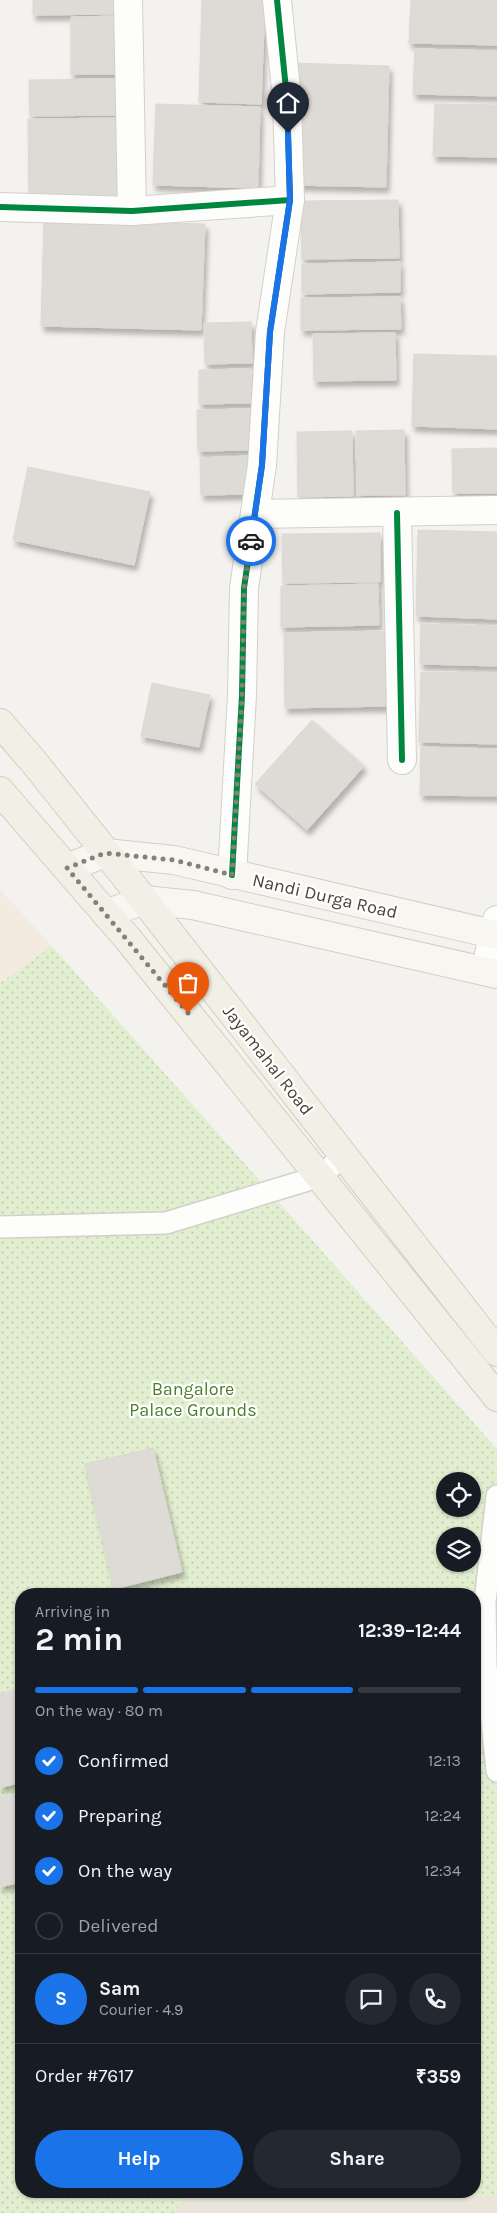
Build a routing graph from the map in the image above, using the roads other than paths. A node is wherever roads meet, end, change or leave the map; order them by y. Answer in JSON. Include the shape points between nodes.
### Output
{"nodes":[{"id":1,"x":128,"y":0,"type":"edge"},
{"id":2,"x":277,"y":0,"type":"edge"},
{"id":3,"x":290,"y":200,"type":"junction"},
{"id":4,"x":0,"y":207,"type":"edge"},
{"id":5,"x":132,"y":211,"type":"junction"},
{"id":6,"x":497,"y":510,"type":"edge"},
{"id":7,"x":397,"y":513,"type":"junction"},
{"id":8,"x":255,"y":514,"type":"junction"},
{"id":9,"x":0,"y":724,"type":"edge"},
{"id":10,"x":402,"y":760,"type":"dead end"},
{"id":11,"x":0,"y":791,"type":"edge"},
{"id":12,"x":105,"y":853,"type":"junction"},
{"id":13,"x":67,"y":868,"type":"junction"},
{"id":14,"x":232,"y":875,"type":"junction"},
{"id":15,"x":144,"y":900,"type":"junction"},
{"id":16,"x":106,"y":914,"type":"junction"},
{"id":17,"x":496,"y":930,"type":"edge"},
{"id":18,"x":491,"y":972,"type":"edge"},
{"id":19,"x":343,"y":1156,"type":"junction"},
{"id":20,"x":321,"y":1176,"type":"junction"},
{"id":21,"x":0,"y":1227,"type":"edge"},
{"id":22,"x":497,"y":1352,"type":"edge"},
{"id":23,"x":497,"y":1397,"type":"edge"},
{"id":24,"x":497,"y":1496,"type":"edge"},
{"id":25,"x":497,"y":1771,"type":"edge"}],
"edges":[{"from":1,"to":5,"type":"street"},
{"from":2,"to":3,"type":"street","via":[[287,99]]},
{"from":3,"to":5,"type":"street"},
{"from":3,"to":8,"type":"street","via":[[270,332],[262,465]]},
{"from":4,"to":5,"type":"street"},
{"from":6,"to":7,"type":"street"},
{"from":7,"to":8,"type":"street"},
{"from":7,"to":10,"type":"street"},
{"from":8,"to":14,"type":"street","via":[[244,588]]},
{"from":9,"to":12,"type":"main road","name":"Jayamahal Road"},
{"from":11,"to":13,"type":"main road","name":"Jayamahal Road"},
{"from":12,"to":13,"type":"main road","name":"Nandi Durga Road"},
{"from":12,"to":14,"type":"main road","name":"Nandi Durga Road","via":[[174,860]]},
{"from":12,"to":15,"type":"main road","name":"Jayamahal Road"},
{"from":13,"to":16,"type":"main road","name":"Jayamahal Road"},
{"from":14,"to":17,"type":"main road","name":"Nandi Durga Road"},
{"from":15,"to":16,"type":"main road"},
{"from":15,"to":18,"type":"main road","via":[[193,904]]},
{"from":15,"to":19,"type":"main road","name":"Jayamahal Road"},
{"from":16,"to":20,"type":"main road","name":"Jayamahal Road"},
{"from":17,"to":18,"type":"street"},
{"from":19,"to":20,"type":"lane"},
{"from":19,"to":22,"type":"main road","name":"Jayamahal Road"},
{"from":20,"to":21,"type":"lane","via":[[166,1222]]},
{"from":20,"to":23,"type":"main road","name":"Jayamahal Road"},
{"from":24,"to":25,"type":"lane","via":[[485,1602],[486,1665]]}]}
